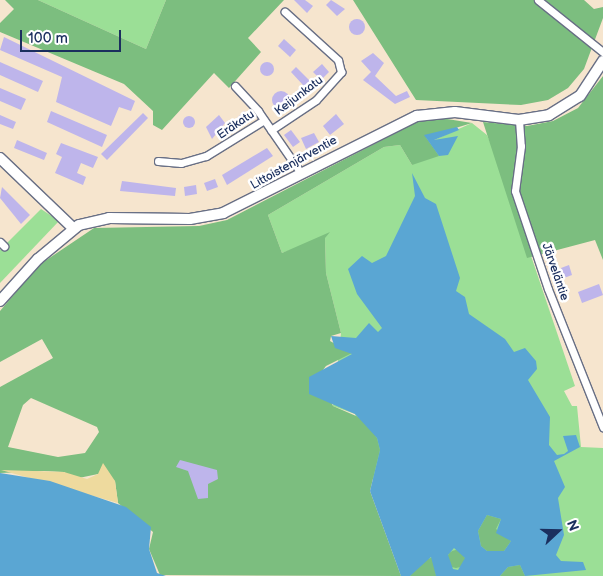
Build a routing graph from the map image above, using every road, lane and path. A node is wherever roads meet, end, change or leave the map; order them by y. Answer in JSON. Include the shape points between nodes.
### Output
{"nodes":[{"id":1,"x":538,"y":0,"type":"edge"},
{"id":2,"x":285,"y":12,"type":"dead end"},
{"id":3,"x":603,"y":52,"type":"edge"},
{"id":4,"x":603,"y":61,"type":"edge"},
{"id":5,"x":235,"y":86,"type":"dead end"},
{"id":6,"x":264,"y":120,"type":"junction"},
{"id":7,"x":518,"y":120,"type":"junction"},
{"id":8,"x":271,"y":130,"type":"junction"},
{"id":9,"x":158,"y":161,"type":"dead end"},
{"id":10,"x":2,"y":163,"type":"edge"},
{"id":11,"x":301,"y":173,"type":"junction"},
{"id":12,"x":73,"y":228,"type":"junction"},
{"id":13,"x":0,"y":301,"type":"edge"},
{"id":14,"x":603,"y":427,"type":"edge"}],
"edges":[{"from":1,"to":3,"type":"street"},
{"from":2,"to":8,"type":"street","name":"Keijunkatu","via":[[338,60],[341,72],[316,100]]},
{"from":4,"to":7,"type":"street","name":"Littoistenjärventie","via":[[587,89],[566,107],[541,118]]},
{"from":5,"to":6,"type":"street"},
{"from":6,"to":8,"type":"street","name":"Eräkatu"},
{"from":6,"to":9,"type":"street","name":"Eräkatu","via":[[214,152],[181,163]]},
{"from":7,"to":11,"type":"street","name":"Littoistenjärventie","via":[[455,112],[417,116]]},
{"from":7,"to":14,"type":"street","name":"Järveläntie","via":[[522,146],[515,191],[548,289]]},
{"from":8,"to":11,"type":"street","name":"Eräkatu"},
{"from":10,"to":12,"type":"street"},
{"from":11,"to":12,"type":"street","name":"Littoistenjärventie","via":[[252,201],[211,216],[109,218]]},
{"from":12,"to":13,"type":"street","name":"Littoistenjärventie"}]}
